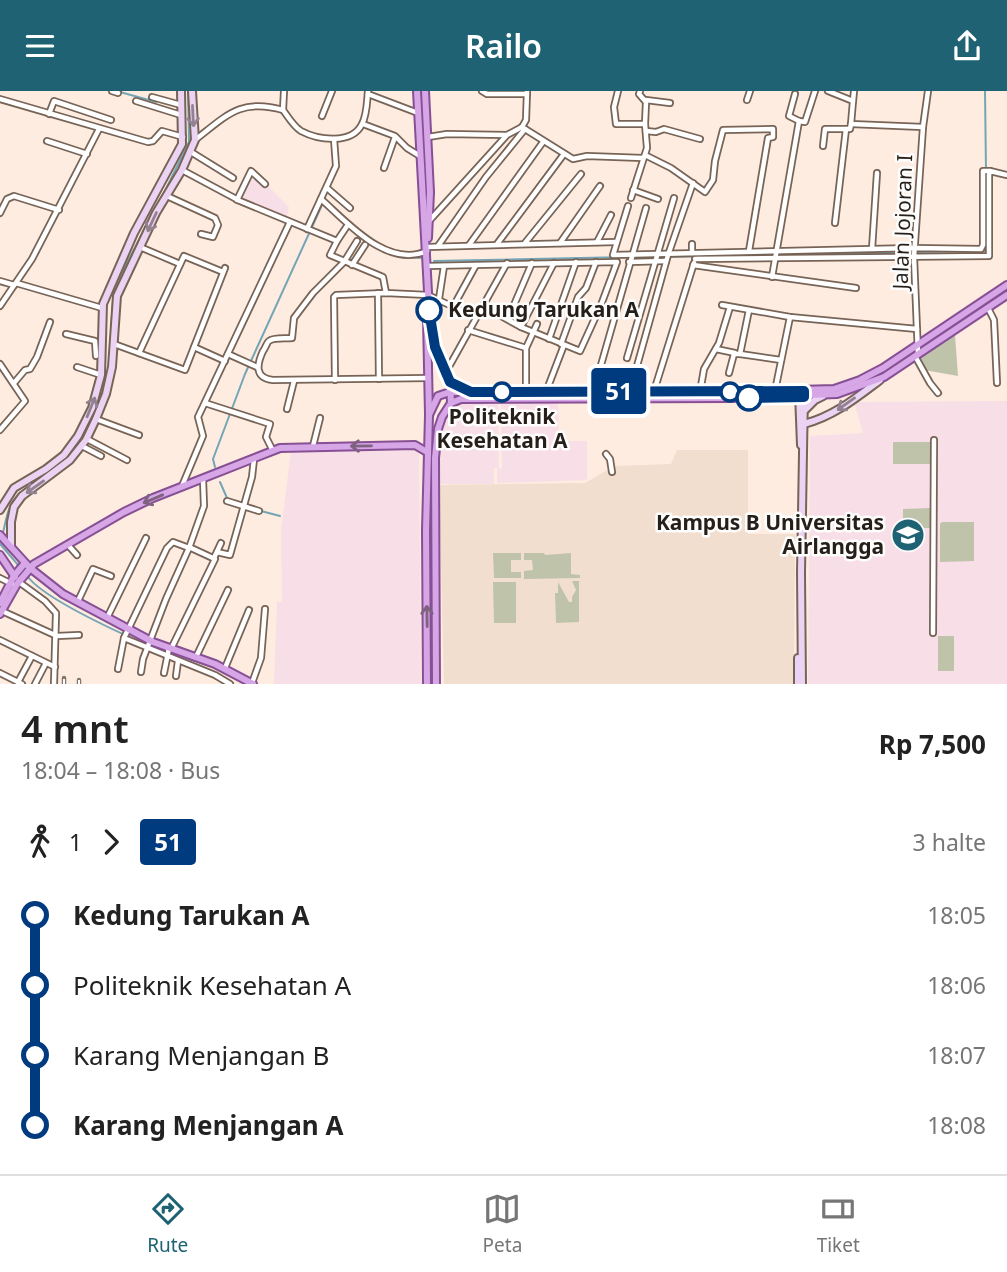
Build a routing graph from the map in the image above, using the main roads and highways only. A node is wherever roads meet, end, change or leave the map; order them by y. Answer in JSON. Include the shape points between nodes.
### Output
{"nodes":[{"id":1,"x":181,"y":91,"type":"edge"},
{"id":2,"x":192,"y":91,"type":"edge"},
{"id":3,"x":417,"y":91,"type":"edge"},
{"id":4,"x":425,"y":91,"type":"edge"},
{"id":5,"x":427,"y":249,"type":"junction"},
{"id":6,"x":1007,"y":285,"type":"edge"},
{"id":7,"x":1007,"y":295,"type":"edge"},
{"id":8,"x":429,"y":310,"type":"junction"},
{"id":9,"x":964,"y":319,"type":"junction"},
{"id":10,"x":102,"y":321,"type":"junction"},
{"id":11,"x":113,"y":321,"type":"junction"},
{"id":12,"x":884,"y":377,"type":"junction"},
{"id":13,"x":450,"y":382,"type":"junction"},
{"id":14,"x":450,"y":392,"type":"junction"},
{"id":15,"x":471,"y":392,"type":"junction"},
{"id":16,"x":802,"y":394,"type":"junction"},
{"id":17,"x":671,"y":395,"type":"junction"},
{"id":18,"x":823,"y":396,"type":"junction"},
{"id":19,"x":451,"y":403,"type":"junction"},
{"id":20,"x":804,"y":411,"type":"junction"},
{"id":21,"x":429,"y":415,"type":"junction"},
{"id":22,"x":804,"y":424,"type":"junction"},
{"id":23,"x":802,"y":447,"type":"junction"},
{"id":24,"x":427,"y":452,"type":"junction"},
{"id":25,"x":0,"y":510,"type":"edge"},
{"id":26,"x":4,"y":535,"type":"edge"},
{"id":27,"x":0,"y":555,"type":"edge"},
{"id":28,"x":27,"y":567,"type":"junction"},
{"id":29,"x":16,"y":579,"type":"junction"},
{"id":30,"x":1,"y":609,"type":"edge"},
{"id":31,"x":252,"y":684,"type":"edge"},
{"id":32,"x":427,"y":684,"type":"edge"},
{"id":33,"x":436,"y":684,"type":"edge"},
{"id":34,"x":800,"y":684,"type":"edge"}],
"edges":[{"from":1,"to":10,"type":"main road","via":[[182,144],[134,233],[102,308]]},
{"from":2,"to":11,"type":"main road","one_way":true,"via":[[195,140],[191,152],[117,296]]},
{"from":3,"to":5,"type":"main road"},
{"from":4,"to":5,"type":"main road"},
{"from":5,"to":8,"type":"main road"},
{"from":6,"to":9,"type":"main road"},
{"from":7,"to":9,"type":"main road"},
{"from":8,"to":13,"type":"main road","via":[[435,347]]},
{"from":8,"to":21,"type":"main road"},
{"from":9,"to":12,"type":"main road"},
{"from":9,"to":16,"type":"main road","via":[[860,380]]},
{"from":10,"to":11,"type":"main road"},
{"from":25,"to":10,"type":"main road","one_way":true,"via":[[15,488],[64,455],[78,436],[101,375]]},
{"from":11,"to":26,"type":"main road","one_way":true,"via":[[109,381],[87,439],[70,460],[22,496]]},
{"from":12,"to":18,"type":"main road"},
{"from":12,"to":22,"type":"main road","one_way":true,"via":[[835,412]]},
{"from":13,"to":14,"type":"main road"},
{"from":13,"to":15,"type":"main road"},
{"from":14,"to":15,"type":"main road"},
{"from":14,"to":19,"type":"main road"},
{"from":14,"to":21,"type":"main road","via":[[438,396]]},
{"from":15,"to":17,"type":"main road","via":[[654,391]]},
{"from":16,"to":17,"type":"main road"},
{"from":16,"to":17,"type":"main road"},
{"from":16,"to":18,"type":"main road"},
{"from":16,"to":20,"type":"main road"},
{"from":16,"to":23,"type":"main road"},
{"from":17,"to":19,"type":"main road","via":[[461,399]]},
{"from":18,"to":20,"type":"main road"},
{"from":19,"to":33,"type":"main road","via":[[438,429],[435,458]]},
{"from":20,"to":22,"type":"main road"},
{"from":21,"to":24,"type":"main road"},
{"from":22,"to":23,"type":"main road"},
{"from":23,"to":34,"type":"main road"},
{"from":24,"to":28,"type":"main road","one_way":true,"via":[[415,445],[280,448],[124,512]]},
{"from":32,"to":24,"type":"main road","one_way":true},
{"from":26,"to":28,"type":"main road"},
{"from":27,"to":29,"type":"main road"},
{"from":28,"to":29,"type":"main road"},
{"from":28,"to":31,"type":"main road","via":[[126,634],[225,668]]},
{"from":29,"to":30,"type":"main road"}]}
